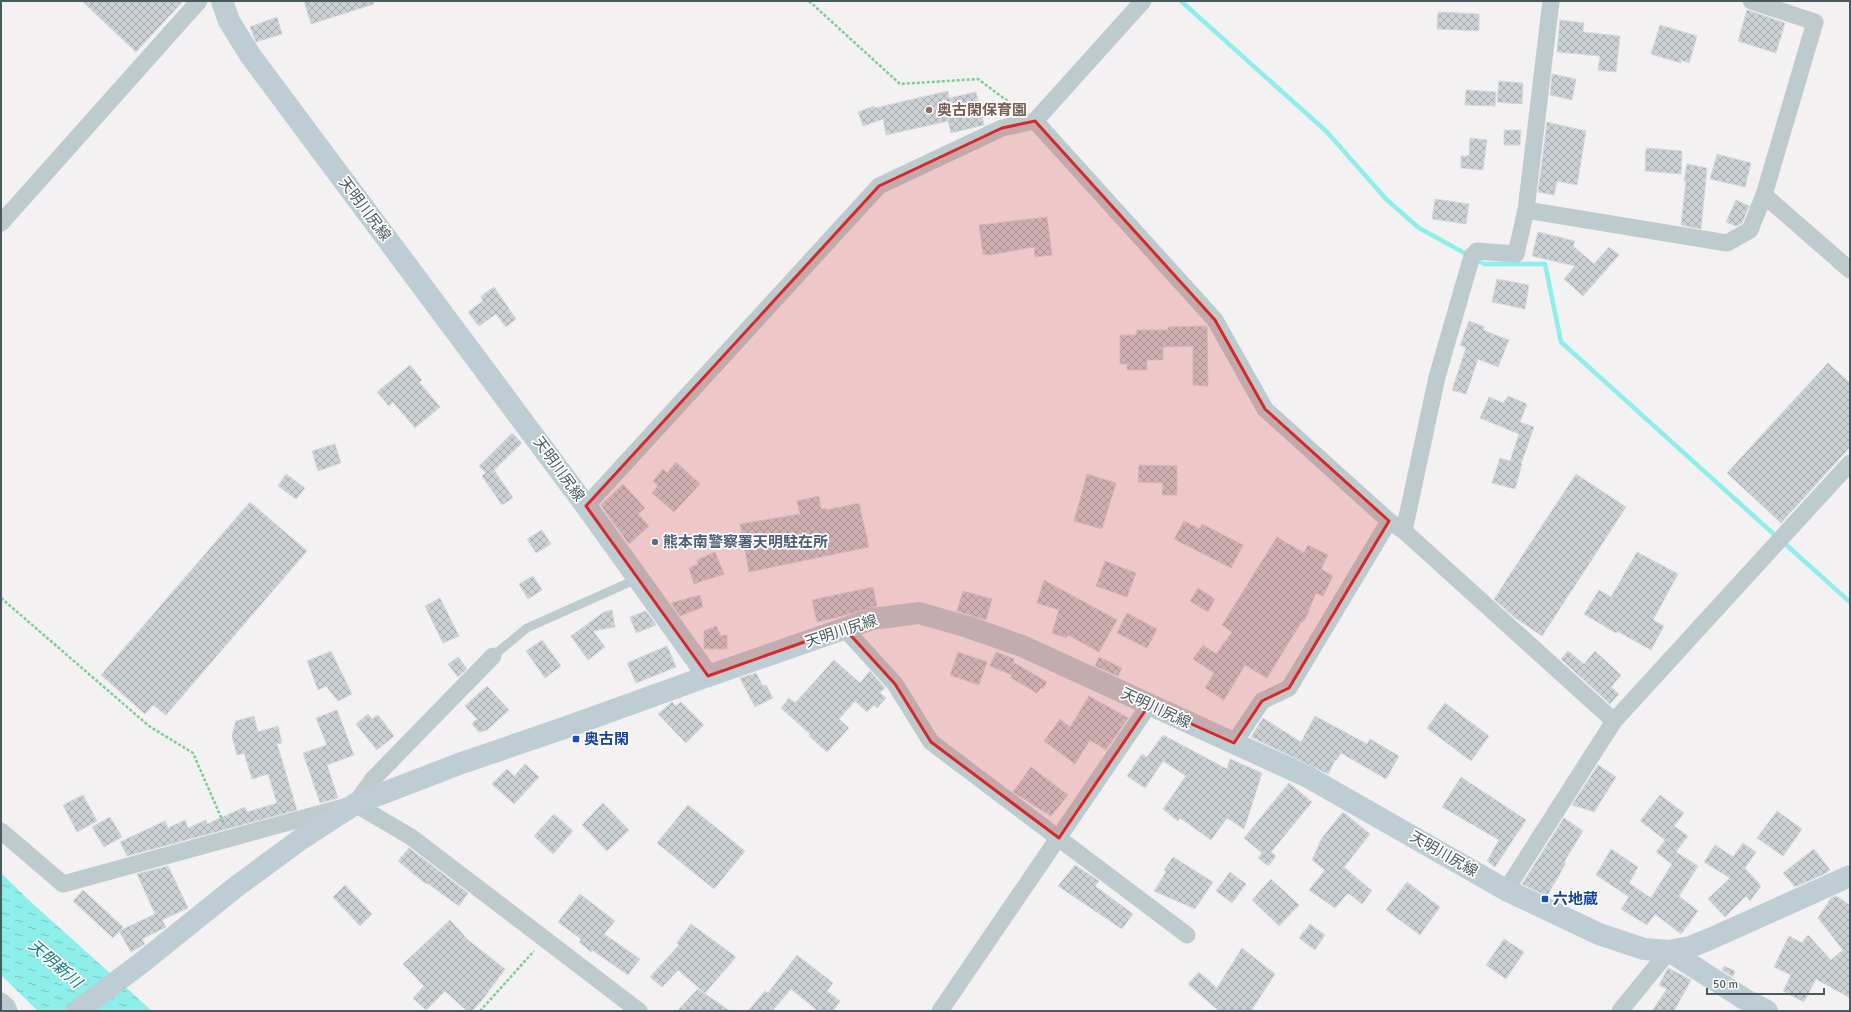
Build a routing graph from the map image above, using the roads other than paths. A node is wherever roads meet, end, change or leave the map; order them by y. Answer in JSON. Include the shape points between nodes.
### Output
{"nodes":[{"id":1,"x":199,"y":1,"type":"edge"},
{"id":2,"x":222,"y":1,"type":"edge"},
{"id":3,"x":1143,"y":1,"type":"edge"},
{"id":4,"x":1551,"y":1,"type":"edge"},
{"id":5,"x":1751,"y":1,"type":"edge"},
{"id":6,"x":1035,"y":121,"type":"junction"},
{"id":7,"x":1764,"y":195,"type":"junction"},
{"id":8,"x":1526,"y":210,"type":"junction"},
{"id":9,"x":1,"y":223,"type":"edge"},
{"id":10,"x":1850,"y":270,"type":"edge"},
{"id":11,"x":1850,"y":463,"type":"edge"},
{"id":12,"x":586,"y":506,"type":"junction"},
{"id":13,"x":1389,"y":521,"type":"junction"},
{"id":14,"x":1404,"y":531,"type":"junction"},
{"id":15,"x":639,"y":578,"type":"junction"},
{"id":16,"x":844,"y":628,"type":"junction"},
{"id":17,"x":493,"y":656,"type":"joint"},
{"id":18,"x":708,"y":676,"type":"junction"},
{"id":19,"x":1149,"y":705,"type":"junction"},
{"id":20,"x":1614,"y":721,"type":"junction"},
{"id":21,"x":1234,"y":743,"type":"junction"},
{"id":22,"x":355,"y":804,"type":"junction"},
{"id":23,"x":1,"y":831,"type":"edge"},
{"id":24,"x":1059,"y":838,"type":"junction"},
{"id":25,"x":1850,"y":876,"type":"edge"},
{"id":26,"x":1506,"y":890,"type":"junction"},
{"id":27,"x":1187,"y":935,"type":"dead end"},
{"id":28,"x":1669,"y":951,"type":"junction"},
{"id":29,"x":1,"y":1001,"type":"edge"},
{"id":30,"x":9,"y":1011,"type":"edge"},
{"id":31,"x":76,"y":1011,"type":"edge"},
{"id":32,"x":639,"y":1011,"type":"edge"},
{"id":33,"x":940,"y":1011,"type":"edge"},
{"id":34,"x":1620,"y":1011,"type":"edge"},
{"id":35,"x":1767,"y":1011,"type":"edge"}],
"edges":[{"from":1,"to":9,"type":"street"},
{"from":2,"to":12,"type":"main road","name":"天明川尻線","via":[[229,21],[250,55]]},
{"from":3,"to":6,"type":"street"},
{"from":4,"to":8,"type":"street"},
{"from":5,"to":7,"type":"street","via":[[1815,22]]},
{"from":6,"to":12,"type":"street","via":[[1002,128],[878,186]]},
{"from":6,"to":13,"type":"street","via":[[1215,320],[1265,409]]},
{"from":7,"to":8,"type":"street","via":[[1750,230],[1727,243]]},
{"from":7,"to":10,"type":"street"},
{"from":8,"to":14,"type":"street","via":[[1516,254],[1477,251],[1472,256],[1437,377]]},
{"from":11,"to":20,"type":"street"},
{"from":12,"to":15,"type":"main road","name":"天明川尻線"},
{"from":13,"to":14,"type":"street"},
{"from":13,"to":21,"type":"street","via":[[1289,688],[1262,701]]},
{"from":14,"to":20,"type":"street"},
{"from":15,"to":17,"type":"lane","via":[[527,628]]},
{"from":15,"to":18,"type":"main road","name":"天明川尻線"},
{"from":16,"to":18,"type":"main road","name":"天明川尻線"},
{"from":16,"to":19,"type":"main road","name":"天明川尻線","via":[[872,619],[919,613],[1022,646]]},
{"from":16,"to":24,"type":"street","via":[[895,684],[931,742]]},
{"from":17,"to":22,"type":"street","via":[[373,779]]},
{"from":18,"to":22,"type":"main road","via":[[435,772]]},
{"from":19,"to":21,"type":"main road","name":"天明川尻線"},
{"from":19,"to":24,"type":"street"},
{"from":20,"to":26,"type":"street"},
{"from":21,"to":26,"type":"main road","name":"天明川尻線","via":[[1308,777]]},
{"from":22,"to":23,"type":"street","via":[[63,884]]},
{"from":22,"to":31,"type":"main road","via":[[261,868]]},
{"from":22,"to":32,"type":"street","via":[[411,837]]},
{"from":24,"to":27,"type":"street"},
{"from":24,"to":33,"type":"street"},
{"from":25,"to":28,"type":"main road","via":[[1710,939],[1690,947]]},
{"from":26,"to":28,"type":"main road","name":"天明川尻線","via":[[1600,934],[1644,949]]},
{"from":28,"to":34,"type":"street"},
{"from":28,"to":35,"type":"main road","name":"天明川尻線"},
{"from":29,"to":30,"type":"street"}]}
